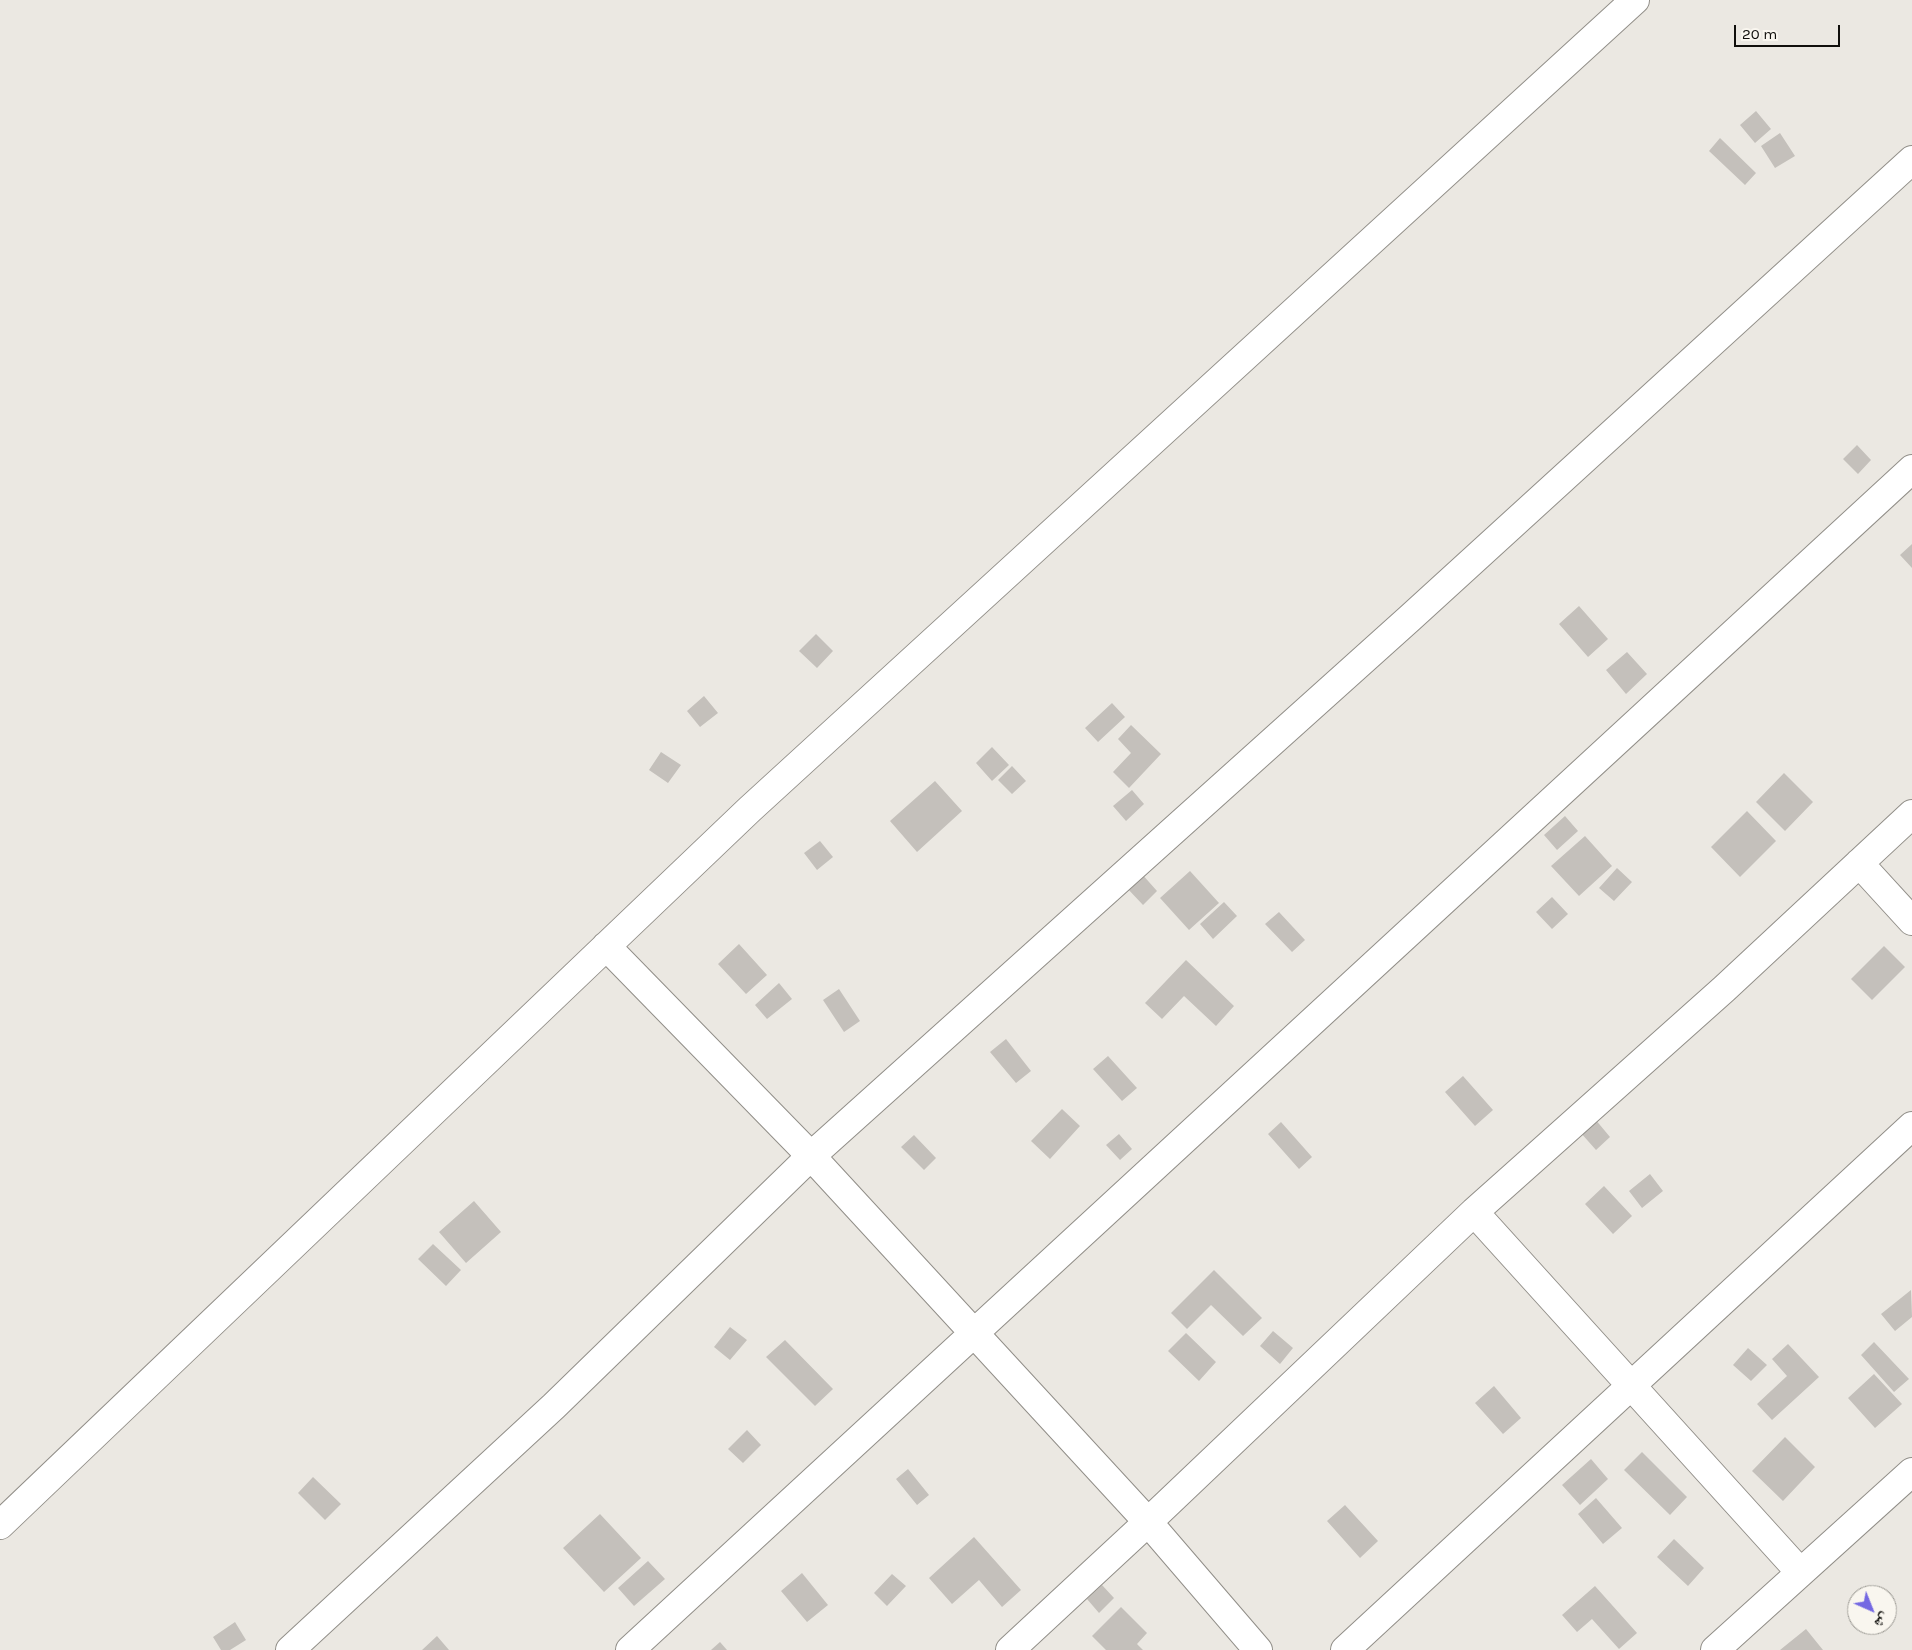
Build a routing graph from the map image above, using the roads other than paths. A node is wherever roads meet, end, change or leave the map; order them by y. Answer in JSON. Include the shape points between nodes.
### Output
{"nodes":[{"id":1,"x":1635,"y":0,"type":"edge"},
{"id":2,"x":1912,"y":160,"type":"edge"},
{"id":3,"x":1912,"y":469,"type":"edge"},
{"id":4,"x":1912,"y":814,"type":"edge"},
{"id":5,"x":1859,"y":863,"type":"junction"},
{"id":6,"x":1912,"y":921,"type":"edge"},
{"id":7,"x":606,"y":946,"type":"junction"},
{"id":8,"x":1912,"y":1126,"type":"edge"},
{"id":9,"x":811,"y":1156,"type":"junction"},
{"id":10,"x":1474,"y":1212,"type":"junction"},
{"id":11,"x":972,"y":1333,"type":"junction"},
{"id":12,"x":1632,"y":1386,"type":"junction"},
{"id":13,"x":1912,"y":1472,"type":"edge"},
{"id":14,"x":1148,"y":1522,"type":"junction"},
{"id":15,"x":0,"y":1525,"type":"edge"},
{"id":16,"x":1800,"y":1572,"type":"junction"},
{"id":17,"x":290,"y":1650,"type":"edge"},
{"id":18,"x":630,"y":1650,"type":"edge"},
{"id":19,"x":1010,"y":1650,"type":"edge"},
{"id":20,"x":1258,"y":1650,"type":"edge"},
{"id":21,"x":1345,"y":1650,"type":"edge"},
{"id":22,"x":1715,"y":1650,"type":"edge"}],
"edges":[{"from":1,"to":7,"type":"street","via":[[750,809]]},
{"from":2,"to":9,"type":"street","via":[[1410,618]]},
{"from":3,"to":11,"type":"street"},
{"from":4,"to":5,"type":"street"},
{"from":5,"to":6,"type":"street"},
{"from":5,"to":10,"type":"street","via":[[1724,989]]},
{"from":7,"to":9,"type":"street"},
{"from":7,"to":15,"type":"street"},
{"from":8,"to":12,"type":"street"},
{"from":9,"to":11,"type":"street"},
{"from":9,"to":17,"type":"street","via":[[554,1406]]},
{"from":10,"to":12,"type":"street"},
{"from":10,"to":14,"type":"street"},
{"from":11,"to":14,"type":"street"},
{"from":11,"to":18,"type":"street"},
{"from":12,"to":16,"type":"street"},
{"from":12,"to":21,"type":"street"},
{"from":13,"to":16,"type":"street"},
{"from":14,"to":19,"type":"street"},
{"from":14,"to":20,"type":"street"},
{"from":16,"to":22,"type":"street"}]}
